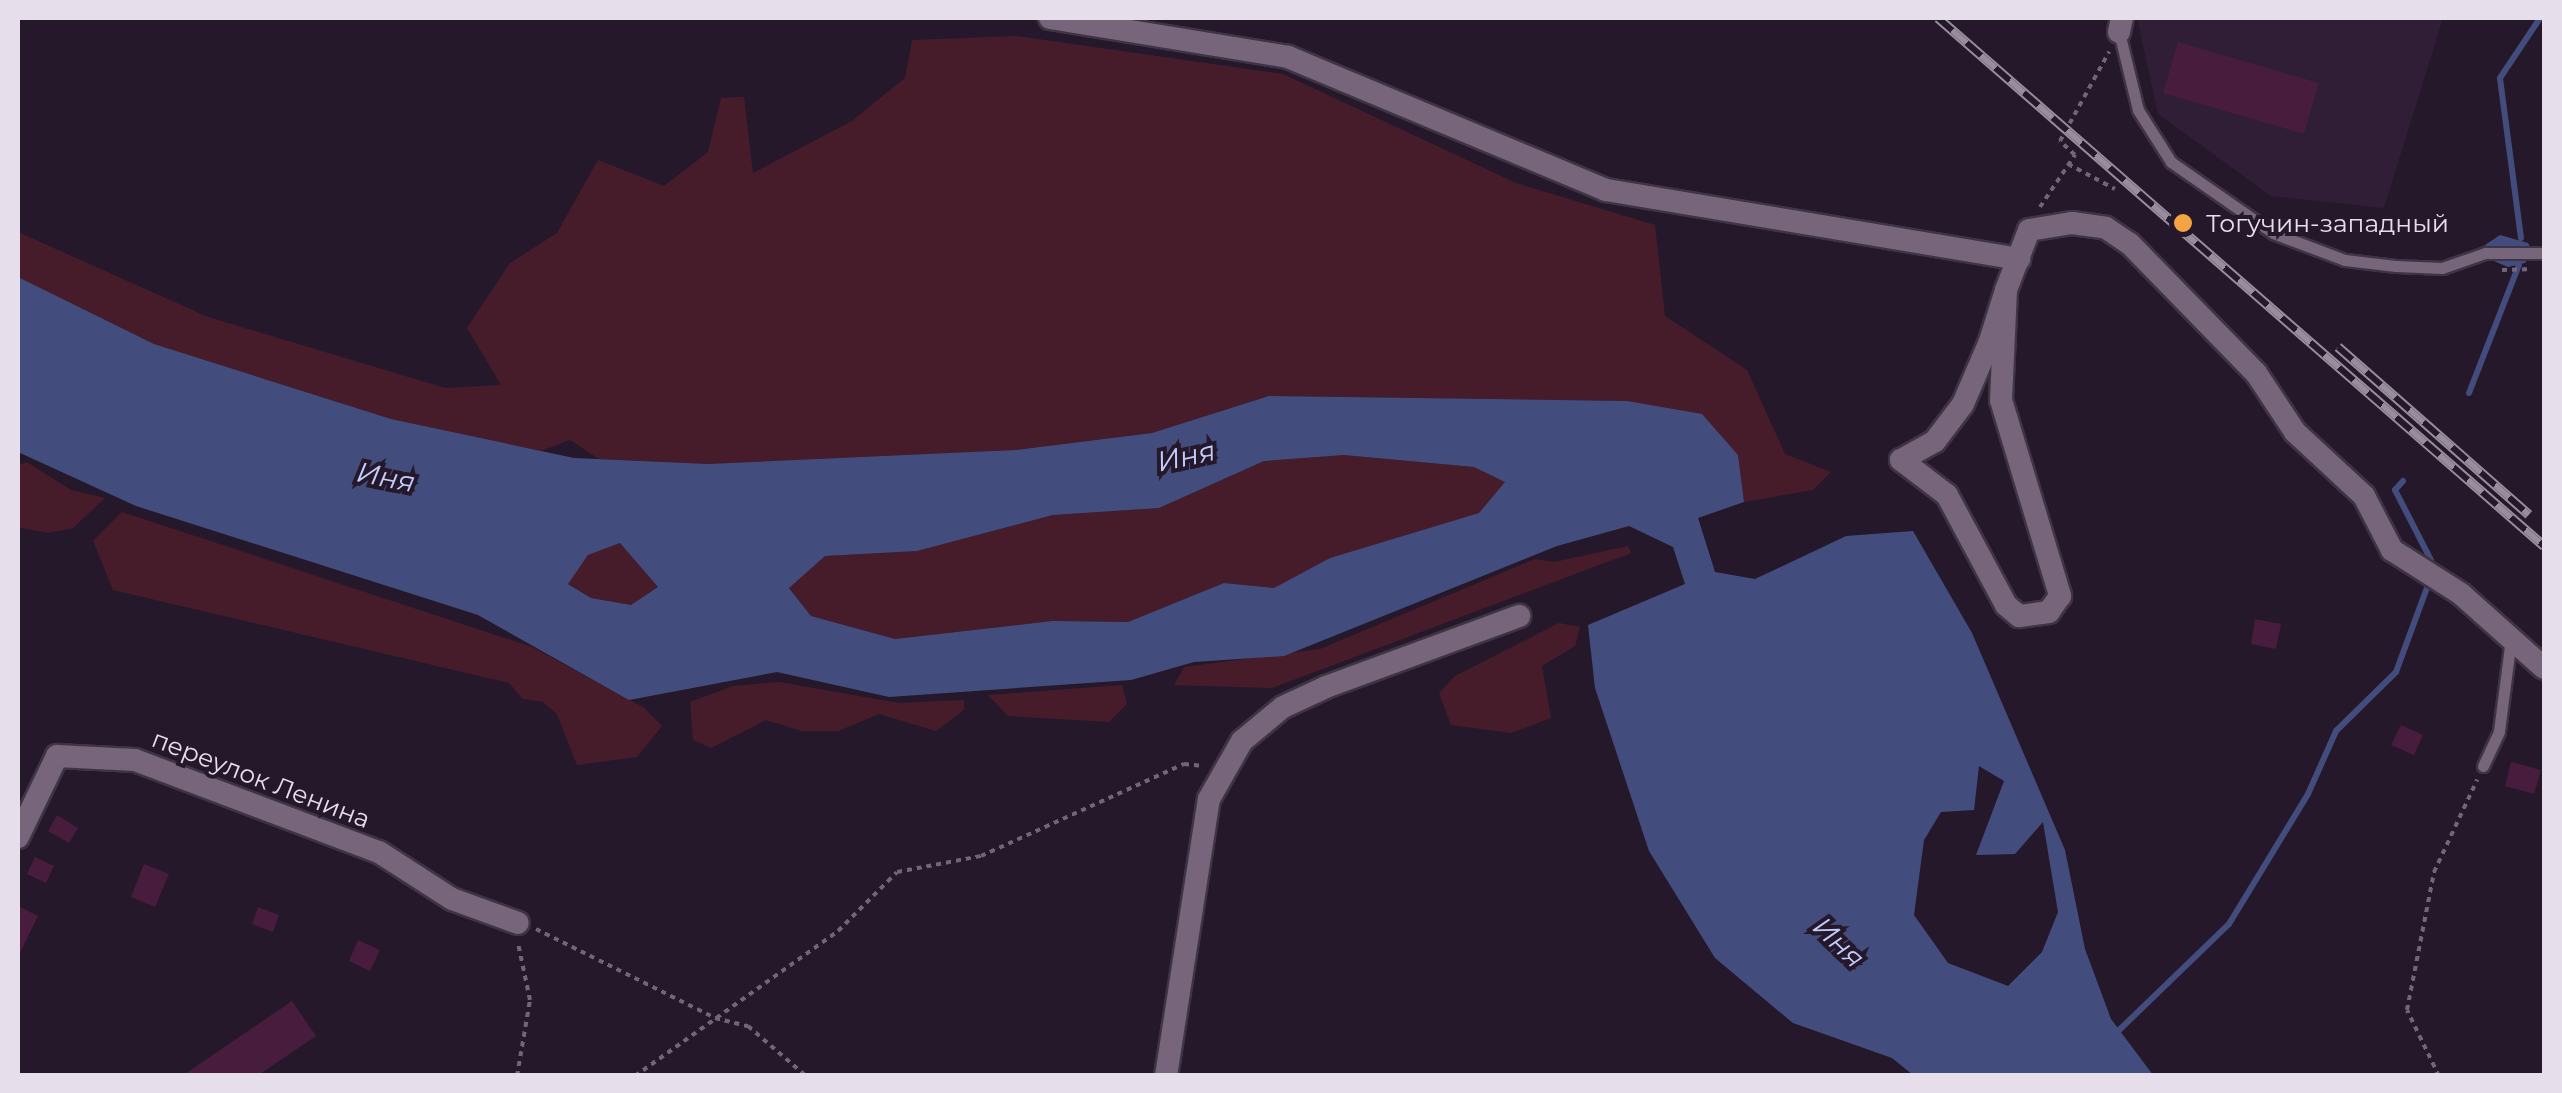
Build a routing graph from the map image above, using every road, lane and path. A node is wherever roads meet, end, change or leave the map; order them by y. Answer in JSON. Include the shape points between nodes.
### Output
{"nodes":[{"id":1,"x":1050,"y":18,"type":"edge"},
{"id":2,"x":2120,"y":25,"type":"edge"},
{"id":3,"x":2068,"y":164,"type":"junction"},
{"id":4,"x":2114,"y":190,"type":"dead end"},
{"id":5,"x":2030,"y":230,"type":"junction"},
{"id":6,"x":2544,"y":252,"type":"edge"},
{"id":7,"x":2019,"y":259,"type":"junction"},
{"id":8,"x":2504,"y":270,"type":"dead end"},
{"id":9,"x":2523,"y":272,"type":"dead end"},
{"id":10,"x":2006,"y":290,"type":"junction"},
{"id":11,"x":1519,"y":616,"type":"dead end"},
{"id":12,"x":2511,"y":638,"type":"junction"},
{"id":13,"x":2544,"y":668,"type":"edge"},
{"id":14,"x":2483,"y":766,"type":"joint"},
{"id":15,"x":1223,"y":768,"type":"junction"},
{"id":16,"x":18,"y":837,"type":"edge"},
{"id":17,"x":513,"y":921,"type":"junction"},
{"id":18,"x":716,"y":1018,"type":"junction"},
{"id":19,"x":517,"y":1076,"type":"edge"},
{"id":20,"x":635,"y":1076,"type":"edge"},
{"id":21,"x":806,"y":1076,"type":"edge"},
{"id":22,"x":1166,"y":1076,"type":"edge"},
{"id":23,"x":2439,"y":1076,"type":"edge"}],
"edges":[{"from":1,"to":7,"type":"street","via":[[1288,56],[1606,190]]},
{"from":2,"to":3,"type":"path","via":[[2060,142],[2075,155]]},
{"from":2,"to":6,"type":"lane","via":[[2138,110],[2172,162],[2273,232],[2345,260],[2396,266],[2442,268],[2484,252]]},
{"from":3,"to":4,"type":"path"},
{"from":3,"to":5,"type":"path"},
{"from":5,"to":7,"type":"street"},
{"from":5,"to":12,"type":"street","via":[[2043,224],[2106,228],[2130,244],[2364,496],[2392,550]]},
{"from":7,"to":10,"type":"street"},
{"from":8,"to":9,"type":"path"},
{"from":10,"to":10,"type":"street","via":[[1963,404],[1935,441],[1901,460],[1947,495],[2006,604],[2019,616],[2034,617],[2049,612],[2060,596],[2001,400]]},
{"from":11,"to":15,"type":"street","via":[[1284,707],[1242,741]]},
{"from":12,"to":13,"type":"street"},
{"from":12,"to":14,"type":"lane","via":[[2499,731]]},
{"from":14,"to":23,"type":"path","via":[[2434,872],[2407,1010]]},
{"from":15,"to":18,"type":"path","via":[[1184,764],[981,856],[897,872],[838,931]]},
{"from":15,"to":22,"type":"street","via":[[1209,799]]},
{"from":16,"to":17,"type":"street","name":"переулок Ленина","via":[[57,756],[134,760],[379,852],[452,899]]},
{"from":17,"to":18,"type":"path","via":[[560,937]]},
{"from":17,"to":19,"type":"path","via":[[530,1000]]},
{"from":18,"to":20,"type":"path"},
{"from":18,"to":21,"type":"path","via":[[748,1026]]}]}
